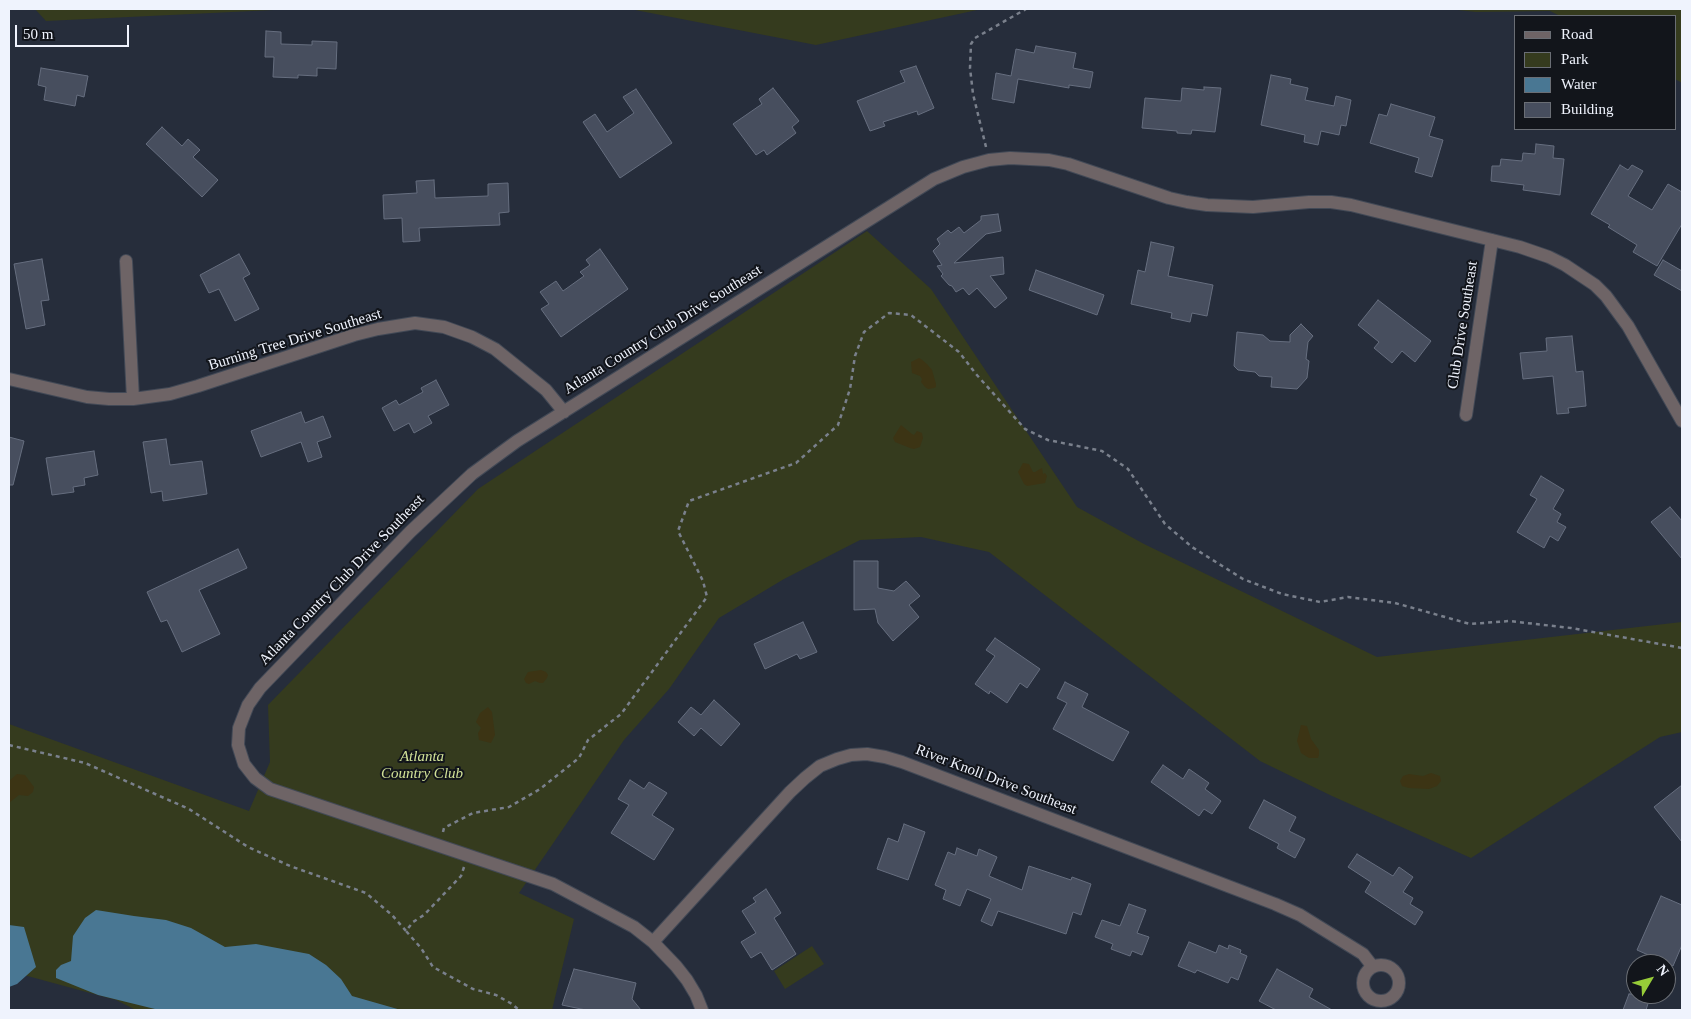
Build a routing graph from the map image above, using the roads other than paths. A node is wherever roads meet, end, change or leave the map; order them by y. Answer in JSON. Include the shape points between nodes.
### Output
{"nodes":[{"id":1,"x":1492,"y":240,"type":"junction"},
{"id":2,"x":126,"y":261,"type":"dead end"},
{"id":3,"x":9,"y":379,"type":"edge"},
{"id":4,"x":133,"y":399,"type":"junction"},
{"id":5,"x":564,"y":412,"type":"junction"},
{"id":6,"x":1466,"y":415,"type":"dead end"},
{"id":7,"x":1682,"y":421,"type":"edge"},
{"id":8,"x":653,"y":942,"type":"junction"},
{"id":9,"x":1373,"y":967,"type":"dead end"},
{"id":10,"x":702,"y":1010,"type":"edge"}],
"edges":[{"from":1,"to":5,"type":"street","name":"Atlanta Country Club Drive Southeast","via":[[1351,205],[1331,202],[1253,207],[1207,205],[1169,198],[1049,160],[989,160],[962,167],[926,184]]},
{"from":1,"to":6,"type":"street","name":"Club Drive Southeast"},
{"from":1,"to":7,"type":"street","name":"Atlanta Country Club Drive Southeast","via":[[1549,257],[1595,285],[1628,326]]},
{"from":2,"to":4,"type":"street"},
{"from":3,"to":4,"type":"street","name":"Burning Tree Drive Southeast","via":[[87,397]]},
{"from":4,"to":5,"type":"street","name":"Burning Tree Drive Southeast","via":[[170,394],[354,335],[415,323],[444,327],[495,349],[546,390]]},
{"from":5,"to":8,"type":"street","name":"Atlanta Country Club Drive Southeast","via":[[472,474],[376,567],[260,688],[241,720],[238,745],[249,771],[270,789],[539,878],[634,927]]},
{"from":8,"to":9,"type":"street","name":"River Knoll Drive Southeast","via":[[805,778],[836,759],[867,754],[902,762],[1275,904],[1300,915],[1363,954]]},
{"from":8,"to":10,"type":"street","name":"Atlanta Country Club Drive Southeast","via":[[687,980]]}]}
